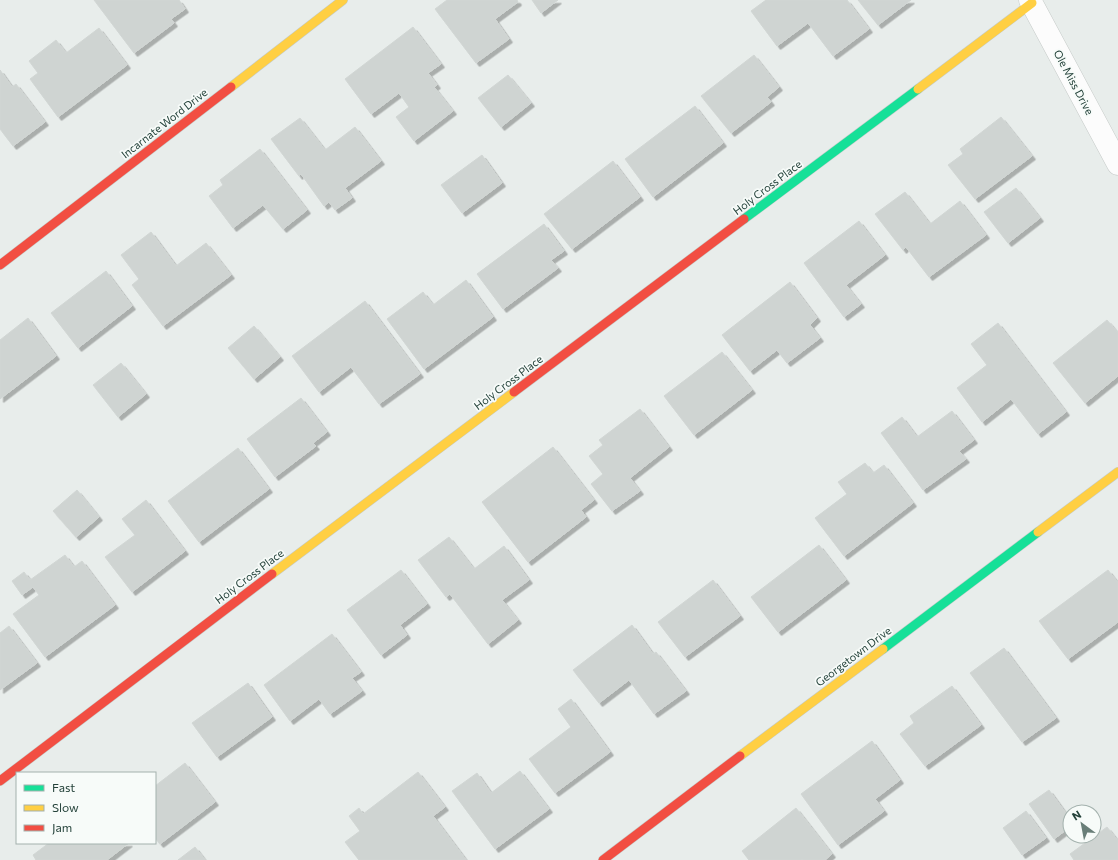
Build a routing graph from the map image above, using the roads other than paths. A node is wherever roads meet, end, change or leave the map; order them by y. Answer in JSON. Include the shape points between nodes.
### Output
{"nodes":[{"id":1,"x":343,"y":0,"type":"edge"},
{"id":2,"x":1031,"y":2,"type":"edge"},
{"id":3,"x":1118,"y":164,"type":"edge"},
{"id":4,"x":0,"y":265,"type":"edge"},
{"id":5,"x":1118,"y":472,"type":"edge"},
{"id":6,"x":0,"y":781,"type":"edge"},
{"id":7,"x":603,"y":860,"type":"edge"}],
"edges":[{"from":1,"to":4,"type":"street","name":"Incarnate Word Drive"},
{"from":2,"to":3,"type":"street","name":"Ole Miss Drive"},
{"from":2,"to":6,"type":"street","name":"Holy Cross Place"},
{"from":5,"to":7,"type":"street","name":"Georgetown Drive"}]}
